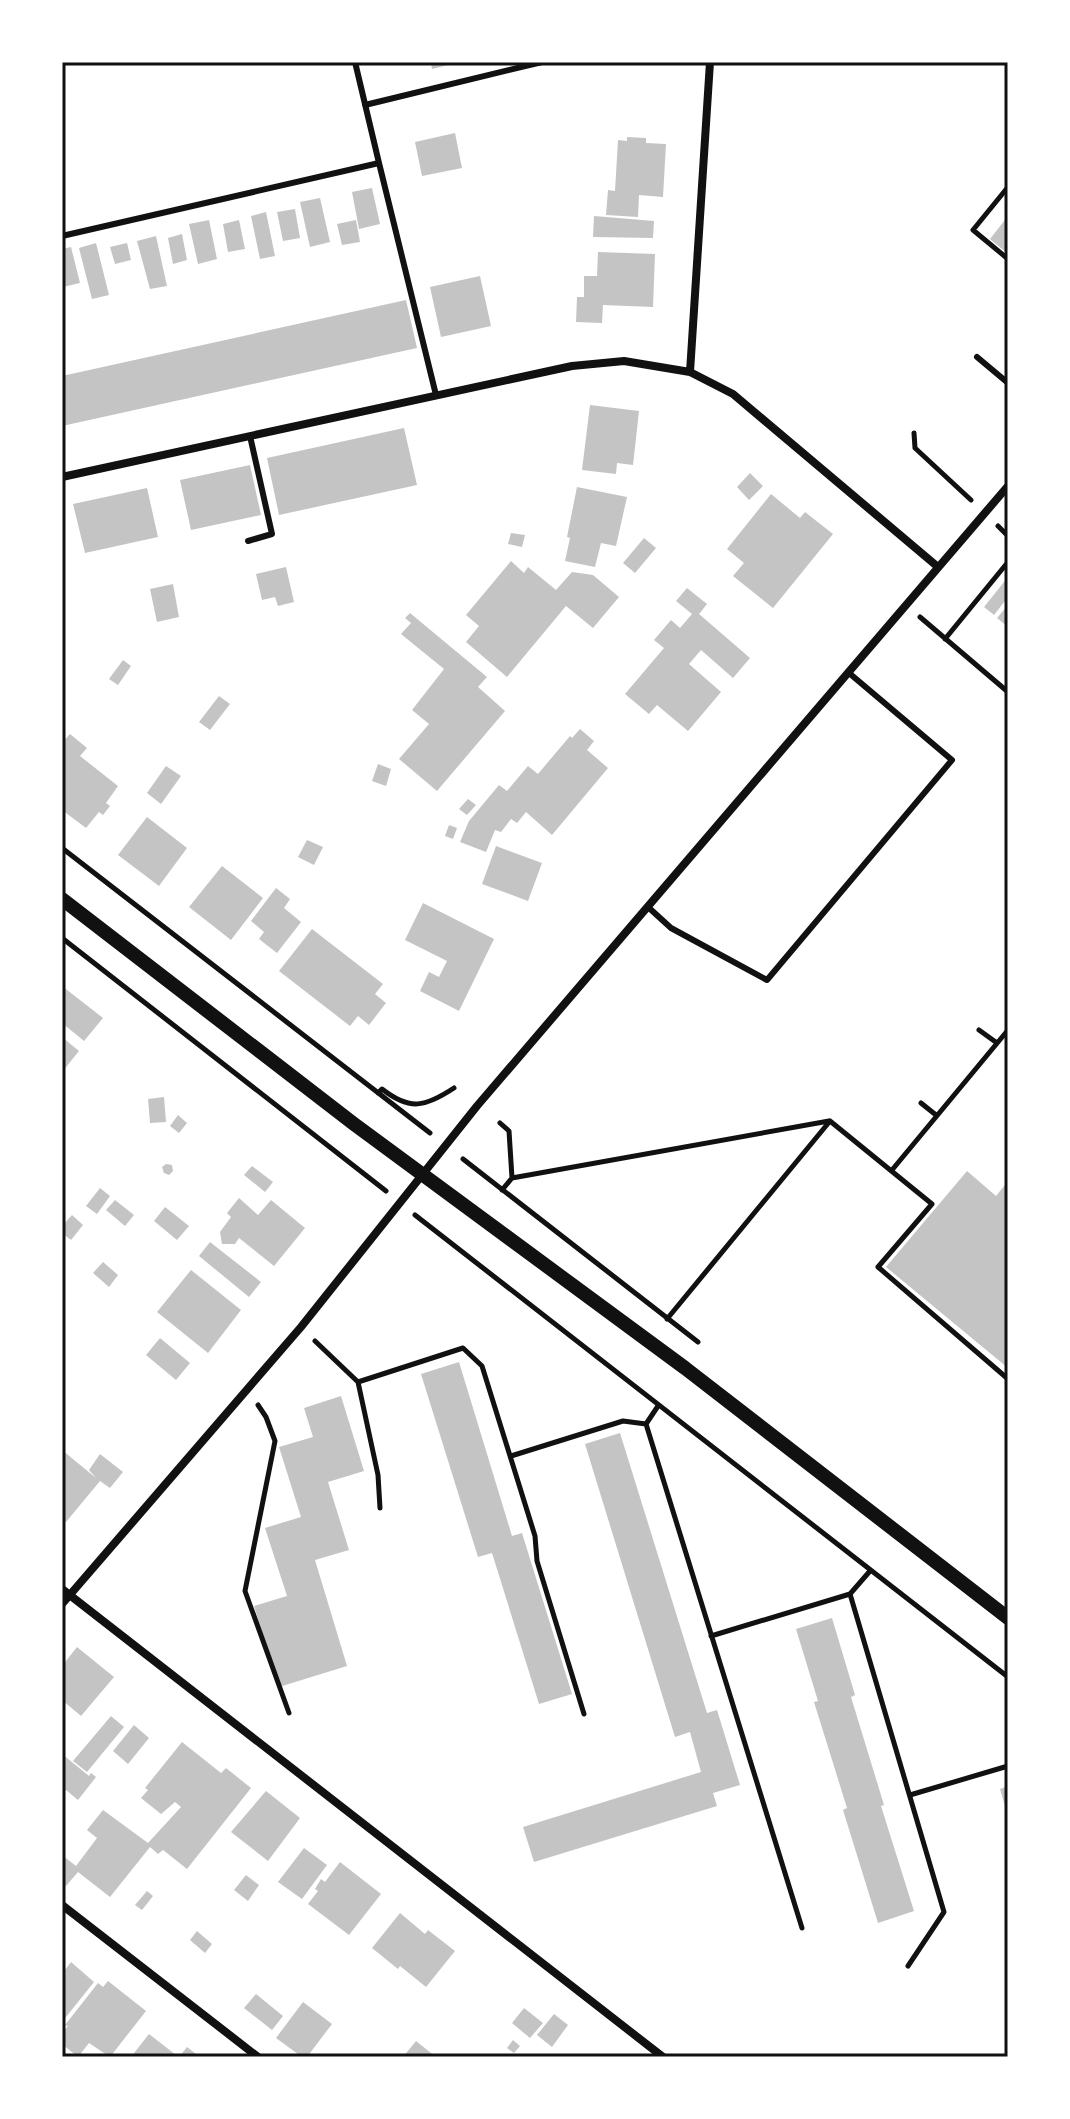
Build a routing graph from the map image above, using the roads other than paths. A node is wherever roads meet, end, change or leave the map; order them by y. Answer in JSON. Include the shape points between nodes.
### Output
{"nodes":[{"id":1,"x":355,"y":62,"type":"edge"},
{"id":2,"x":542,"y":62,"type":"edge"},
{"id":3,"x":710,"y":62,"type":"edge"},
{"id":4,"x":365,"y":105,"type":"junction"},
{"id":5,"x":379,"y":163,"type":"junction"},
{"id":6,"x":62,"y":236,"type":"edge"},
{"id":7,"x":977,"y":357,"type":"dead end"},
{"id":8,"x":690,"y":372,"type":"junction"},
{"id":9,"x":1008,"y":383,"type":"edge"},
{"id":10,"x":436,"y":395,"type":"junction"},
{"id":11,"x":250,"y":436,"type":"junction"},
{"id":12,"x":62,"y":477,"type":"edge"},
{"id":13,"x":1008,"y":486,"type":"edge"},
{"id":14,"x":248,"y":541,"type":"dead end"},
{"id":15,"x":938,"y":567,"type":"junction"},
{"id":16,"x":849,"y":673,"type":"junction"},
{"id":17,"x":62,"y":899,"type":"edge"},
{"id":18,"x":648,"y":907,"type":"junction"},
{"id":19,"x":422,"y":1173,"type":"junction"},
{"id":20,"x":66,"y":1592,"type":"edge"},
{"id":21,"x":62,"y":1604,"type":"edge"},
{"id":22,"x":1008,"y":1618,"type":"edge"},
{"id":23,"x":62,"y":1905,"type":"edge"},
{"id":24,"x":258,"y":2057,"type":"edge"},
{"id":25,"x":663,"y":2057,"type":"edge"}],
"edges":[{"from":1,"to":4,"type":"lane"},
{"from":2,"to":4,"type":"lane"},
{"from":3,"to":8,"type":"street"},
{"from":4,"to":5,"type":"lane"},
{"from":5,"to":6,"type":"lane"},
{"from":5,"to":10,"type":"lane"},
{"from":7,"to":9,"type":"lane"},
{"from":8,"to":10,"type":"street","via":[[624,361],[572,366]]},
{"from":8,"to":15,"type":"street","via":[[733,394]]},
{"from":10,"to":11,"type":"street"},
{"from":11,"to":12,"type":"street"},
{"from":11,"to":14,"type":"lane","via":[[272,534]]},
{"from":13,"to":15,"type":"street"},
{"from":15,"to":16,"type":"street"},
{"from":16,"to":18,"type":"street"},
{"from":16,"to":18,"type":"lane","via":[[952,760],[767,980],[671,928]]},
{"from":17,"to":19,"type":"street"},
{"from":18,"to":19,"type":"street"},
{"from":19,"to":20,"type":"street","via":[[301,1327]]},
{"from":19,"to":22,"type":"street"},
{"from":20,"to":21,"type":"street"},
{"from":20,"to":25,"type":"street"},
{"from":23,"to":24,"type":"street"}]}
